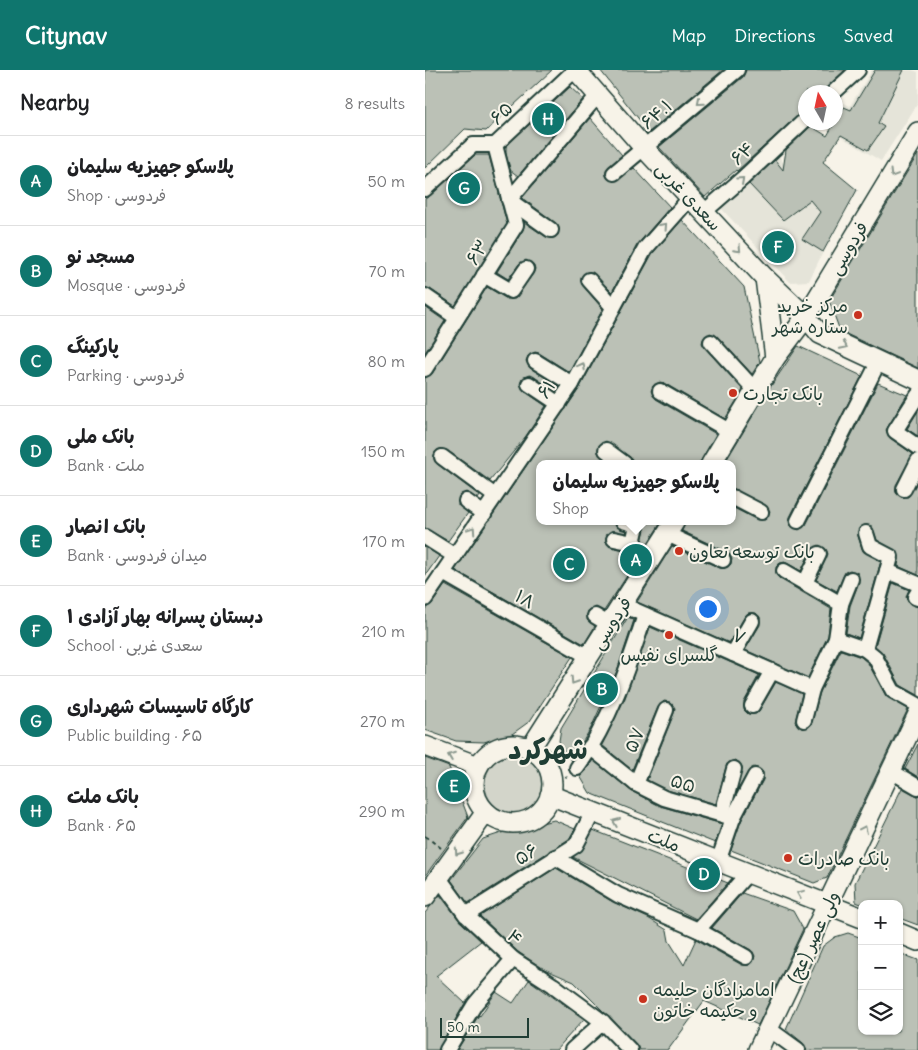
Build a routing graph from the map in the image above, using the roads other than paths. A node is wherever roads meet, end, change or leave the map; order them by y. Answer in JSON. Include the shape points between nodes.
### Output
{"nodes":[{"id":1,"x":575,"y":70,"type":"edge"},
{"id":2,"x":737,"y":70,"type":"edge"},
{"id":3,"x":858,"y":70,"type":"edge"},
{"id":4,"x":842,"y":85,"type":"edge"},
{"id":5,"x":598,"y":96,"type":"junction"},
{"id":6,"x":798,"y":127,"type":"edge"},
{"id":7,"x":918,"y":132,"type":"edge"},
{"id":8,"x":495,"y":145,"type":"junction"},
{"id":9,"x":645,"y":149,"type":"junction"},
{"id":10,"x":614,"y":173,"type":"dead end"},
{"id":11,"x":425,"y":189,"type":"edge"},
{"id":12,"x":690,"y":198,"type":"junction"},
{"id":13,"x":509,"y":200,"type":"junction"},
{"id":14,"x":704,"y":212,"type":"junction"},
{"id":15,"x":551,"y":230,"type":"dead end"},
{"id":16,"x":526,"y":269,"type":"dead end"},
{"id":17,"x":484,"y":275,"type":"junction"},
{"id":18,"x":765,"y":278,"type":"junction"},
{"id":19,"x":589,"y":280,"type":"dead end"},
{"id":20,"x":425,"y":296,"type":"edge"},
{"id":21,"x":613,"y":307,"type":"junction"},
{"id":22,"x":806,"y":317,"type":"junction"},
{"id":23,"x":457,"y":318,"type":"junction"},
{"id":24,"x":711,"y":342,"type":"dead end"},
{"id":25,"x":775,"y":358,"type":"junction"},
{"id":26,"x":535,"y":361,"type":"dead end"},
{"id":27,"x":878,"y":363,"type":"junction"},
{"id":28,"x":426,"y":365,"type":"edge"},
{"id":29,"x":918,"y":380,"type":"edge"},
{"id":30,"x":529,"y":384,"type":"dead end"},
{"id":31,"x":572,"y":384,"type":"junction"},
{"id":32,"x":757,"y":391,"type":"junction"},
{"id":33,"x":660,"y":392,"type":"dead end"},
{"id":34,"x":918,"y":395,"type":"edge"},
{"id":35,"x":559,"y":404,"type":"junction"},
{"id":36,"x":731,"y":432,"type":"junction"},
{"id":37,"x":918,"y":447,"type":"edge"},
{"id":38,"x":606,"y":450,"type":"dead end"},
{"id":39,"x":442,"y":457,"type":"dead end"},
{"id":40,"x":620,"y":460,"type":"edge"},
{"id":41,"x":714,"y":460,"type":"edge"},
{"id":42,"x":918,"y":461,"type":"edge"},
{"id":43,"x":904,"y":489,"type":"dead end"},
{"id":44,"x":495,"y":496,"type":"junction"},
{"id":45,"x":736,"y":499,"type":"edge"},
{"id":46,"x":466,"y":501,"type":"dead end"},
{"id":47,"x":761,"y":512,"type":"dead end"},
{"id":48,"x":483,"y":514,"type":"junction"},
{"id":49,"x":798,"y":521,"type":"dead end"},
{"id":50,"x":637,"y":525,"type":"edge"},
{"id":51,"x":671,"y":528,"type":"edge"},
{"id":52,"x":866,"y":533,"type":"dead end"},
{"id":53,"x":425,"y":537,"type":"edge"},
{"id":54,"x":613,"y":539,"type":"dead end"},
{"id":55,"x":633,"y":542,"type":"junction"},
{"id":56,"x":819,"y":554,"type":"dead end"},
{"id":57,"x":455,"y":556,"type":"junction"},
{"id":58,"x":723,"y":560,"type":"dead end"},
{"id":59,"x":649,"y":564,"type":"junction"},
{"id":60,"x":785,"y":570,"type":"dead end"},
{"id":61,"x":887,"y":571,"type":"junction"},
{"id":62,"x":443,"y":573,"type":"junction"},
{"id":63,"x":851,"y":579,"type":"dead end"},
{"id":64,"x":805,"y":583,"type":"junction"},
{"id":65,"x":918,"y":584,"type":"edge"},
{"id":66,"x":918,"y":592,"type":"edge"},
{"id":67,"x":918,"y":598,"type":"edge"},
{"id":68,"x":425,"y":599,"type":"edge"},
{"id":69,"x":841,"y":604,"type":"junction"},
{"id":70,"x":623,"y":605,"type":"junction"},
{"id":71,"x":645,"y":615,"type":"junction"},
{"id":72,"x":752,"y":621,"type":"dead end"},
{"id":73,"x":836,"y":638,"type":"junction"},
{"id":74,"x":865,"y":649,"type":"junction"},
{"id":75,"x":733,"y":654,"type":"junction"},
{"id":76,"x":589,"y":657,"type":"junction"},
{"id":77,"x":771,"y":671,"type":"junction"},
{"id":78,"x":812,"y":689,"type":"junction"},
{"id":79,"x":918,"y":705,"type":"edge"},
{"id":80,"x":752,"y":706,"type":"dead end"},
{"id":81,"x":666,"y":710,"type":"dead end"},
{"id":82,"x":918,"y":714,"type":"edge"},
{"id":83,"x":804,"y":720,"type":"dead end"},
{"id":84,"x":425,"y":746,"type":"edge"},
{"id":85,"x":590,"y":747,"type":"junction"},
{"id":86,"x":529,"y":748,"type":"junction"},
{"id":87,"x":478,"y":766,"type":"junction"},
{"id":88,"x":577,"y":768,"type":"road end"},
{"id":89,"x":734,"y":769,"type":"dead end"},
{"id":90,"x":891,"y":770,"type":"junction"},
{"id":91,"x":755,"y":776,"type":"dead end"},
{"id":92,"x":636,"y":784,"type":"junction"},
{"id":93,"x":918,"y":787,"type":"edge"},
{"id":94,"x":551,"y":792,"type":"junction"},
{"id":95,"x":486,"y":812,"type":"junction"},
{"id":96,"x":593,"y":812,"type":"junction"},
{"id":97,"x":727,"y":816,"type":"junction"},
{"id":98,"x":555,"y":857,"type":"junction"},
{"id":99,"x":718,"y":862,"type":"junction"},
{"id":100,"x":748,"y":873,"type":"junction"},
{"id":101,"x":439,"y":878,"type":"junction"},
{"id":102,"x":425,"y":896,"type":"edge"},
{"id":103,"x":828,"y":905,"type":"junction"},
{"id":104,"x":466,"y":915,"type":"junction"},
{"id":105,"x":858,"y":916,"type":"edge"},
{"id":106,"x":698,"y":930,"type":"junction"},
{"id":107,"x":903,"y":935,"type":"edge"},
{"id":108,"x":918,"y":941,"type":"edge"},
{"id":109,"x":746,"y":957,"type":"dead end"},
{"id":110,"x":513,"y":959,"type":"junction"},
{"id":111,"x":603,"y":1022,"type":"junction"},
{"id":112,"x":769,"y":1029,"type":"junction"},
{"id":113,"x":452,"y":1048,"type":"edge"},
{"id":114,"x":572,"y":1050,"type":"edge"},
{"id":115,"x":630,"y":1050,"type":"edge"},
{"id":116,"x":758,"y":1050,"type":"edge"},
{"id":117,"x":798,"y":1050,"type":"edge"}],
"edges":[{"from":1,"to":5,"type":"main road","name":"سعدی غربی"},
{"from":1,"to":8,"type":"street","name":"۶۵"},
{"from":2,"to":9,"type":"street","name":"۶۴.۱","one_way":true},
{"from":3,"to":4,"type":"street"},
{"from":5,"to":9,"type":"main road","name":"سعدی غربی"},
{"from":5,"to":13,"type":"street"},
{"from":14,"to":6,"type":"street","name":"۶۴","one_way":true},
{"from":7,"to":22,"type":"main road","name":"فردوسی","one_way":true},
{"from":8,"to":11,"type":"street","name":"۶۵","via":[[473,144]]},
{"from":8,"to":13,"type":"street","name":"۶۳"},
{"from":9,"to":10,"type":"street","name":"۶۴.۱"},
{"from":9,"to":12,"type":"main road","name":"سعدی غربی"},
{"from":12,"to":14,"type":"main road","name":"سعدی غربی"},
{"from":21,"to":12,"type":"street","name":"۶۱","one_way":true,"via":[[648,245]]},
{"from":13,"to":15,"type":"street"},
{"from":13,"to":17,"type":"street","name":"۶۳","via":[[516,225]]},
{"from":14,"to":18,"type":"main road","name":"سعدی غربی","one_way":true},
{"from":16,"to":17,"type":"street","via":[[511,291]]},
{"from":17,"to":23,"type":"street","name":"۶۳"},
{"from":18,"to":22,"type":"main road","name":"سعدی غربی"},
{"from":18,"to":25,"type":"main road"},
{"from":19,"to":21,"type":"street"},
{"from":20,"to":23,"type":"street"},
{"from":31,"to":21,"type":"street","name":"۶۱","one_way":true},
{"from":22,"to":25,"type":"main road","name":"فردوسی"},
{"from":22,"to":27,"type":"main road","name":"سعدی غربی","one_way":true,"via":[[819,334]]},
{"from":23,"to":28,"type":"street","name":"۶۳"},
{"from":24,"to":32,"type":"street"},
{"from":25,"to":32,"type":"main road","name":"فردوسی"},
{"from":26,"to":31,"type":"street"},
{"from":27,"to":29,"type":"main road","name":"سعدی غربی"},
{"from":27,"to":49,"type":"street"},
{"from":30,"to":35,"type":"street"},
{"from":31,"to":35,"type":"street","name":"۶۱"},
{"from":32,"to":36,"type":"main road","name":"فردوسی"},
{"from":33,"to":36,"type":"street"},
{"from":34,"to":37,"type":"street","via":[[895,431]]},
{"from":35,"to":44,"type":"street","name":"۶۱"},
{"from":36,"to":41,"type":"main road","name":"فردوسی"},
{"from":38,"to":40,"type":"street"},
{"from":39,"to":44,"type":"street"},
{"from":42,"to":43,"type":"street"},
{"from":44,"to":48,"type":"street","name":"۶۱"},
{"from":45,"to":47,"type":"street"},
{"from":46,"to":48,"type":"street"},
{"from":57,"to":48,"type":"street","name":"۶۱","one_way":true},
{"from":50,"to":55,"type":"street"},
{"from":51,"to":58,"type":"street"},
{"from":51,"to":59,"type":"main road","name":"فردوسی"},
{"from":52,"to":61,"type":"street","via":[[870,546],[891,557]]},
{"from":53,"to":57,"type":"street"},
{"from":54,"to":55,"type":"street"},
{"from":55,"to":59,"type":"street"},
{"from":56,"to":64,"type":"street"},
{"from":57,"to":62,"type":"street","name":"۶۱"},
{"from":59,"to":70,"type":"main road","name":"فردوسی"},
{"from":60,"to":64,"type":"street"},
{"from":61,"to":65,"type":"street"},
{"from":61,"to":74,"type":"street"},
{"from":62,"to":68,"type":"street","name":"۶۱"},
{"from":62,"to":76,"type":"street","name":"۱۸"},
{"from":63,"to":69,"type":"street"},
{"from":64,"to":69,"type":"street"},
{"from":66,"to":67,"type":"street","via":[[915,597]]},
{"from":69,"to":73,"type":"street"},
{"from":70,"to":71,"type":"street","name":"۷"},
{"from":70,"to":76,"type":"main road","name":"فردوسی","via":[[602,621]]},
{"from":71,"to":75,"type":"street","name":"۷"},
{"from":71,"to":85,"type":"street","via":[[623,680]]},
{"from":72,"to":75,"type":"street"},
{"from":73,"to":74,"type":"street"},
{"from":73,"to":78,"type":"street"},
{"from":74,"to":79,"type":"street","via":[[875,657],[893,691]]},
{"from":75,"to":77,"type":"street","name":"۷"},
{"from":76,"to":86,"type":"main road","name":"فردوسی","one_way":true},
{"from":77,"to":78,"type":"street","name":"۷"},
{"from":77,"to":80,"type":"street"},
{"from":78,"to":83,"type":"street"},
{"from":81,"to":92,"type":"street","name":"۵۷"},
{"from":82,"to":90,"type":"main road","name":"ولی عصر (عج)"},
{"from":87,"to":84,"type":"main road","one_way":true},
{"from":85,"to":88,"type":"street"},
{"from":85,"to":92,"type":"street","name":"۵۵"},
{"from":86,"to":87,"type":"main road","via":[[518,745],[500,748],[485,757]]},
{"from":86,"to":94,"type":"main road","via":[[539,755],[551,773]]},
{"from":87,"to":95,"type":"main road","via":[[474,786]]},
{"from":89,"to":97,"type":"street"},
{"from":90,"to":93,"type":"street"},
{"from":103,"to":90,"type":"main road","name":"ولی عصر (عج)","one_way":true},
{"from":91,"to":97,"type":"street"},
{"from":92,"to":97,"type":"street","name":"۵۵","via":[[664,798]]},
{"from":94,"to":95,"type":"main road","via":[[544,807],[523,822],[510,823]]},
{"from":94,"to":96,"type":"main road","name":"ملت"},
{"from":95,"to":101,"type":"main road","one_way":true},
{"from":96,"to":98,"type":"street","name":"۵۶","via":[[576,845]]},
{"from":99,"to":96,"type":"main road","name":"ملت","one_way":true},
{"from":97,"to":99,"type":"street"},
{"from":98,"to":104,"type":"street","name":"۵۶"},
{"from":98,"to":106,"type":"street","via":[[618,895]]},
{"from":99,"to":100,"type":"main road","name":"ملت"},
{"from":103,"to":100,"type":"main road","name":"ملت","one_way":true},
{"from":100,"to":106,"type":"street"},
{"from":101,"to":102,"type":"main road"},
{"from":101,"to":104,"type":"street","name":"۴"},
{"from":103,"to":105,"type":"main road","name":"ملت"},
{"from":103,"to":112,"type":"main road","name":"ولی عصر (عج)"},
{"from":104,"to":110,"type":"street","name":"۴"},
{"from":106,"to":109,"type":"street"},
{"from":107,"to":108,"type":"main road"},
{"from":110,"to":111,"type":"street"},
{"from":110,"to":113,"type":"street","name":"۴","via":[[475,1004]]},
{"from":111,"to":114,"type":"street"},
{"from":111,"to":115,"type":"street"},
{"from":112,"to":116,"type":"main road","name":"ولی عصر (عج)"},
{"from":112,"to":117,"type":"street"}]}
